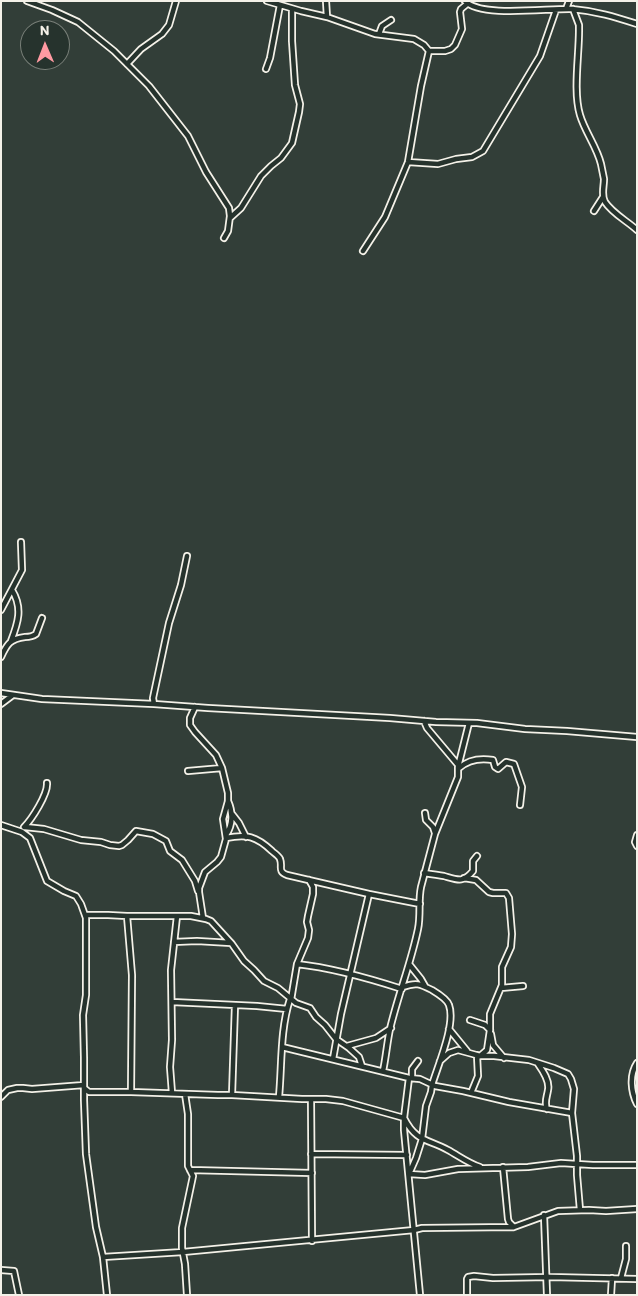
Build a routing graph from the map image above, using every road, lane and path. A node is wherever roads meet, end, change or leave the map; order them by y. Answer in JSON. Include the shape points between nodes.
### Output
{"nodes":[{"id":1,"x":27,"y":1,"type":"edge"},
{"id":2,"x":176,"y":1,"type":"edge"},
{"id":3,"x":267,"y":1,"type":"edge"},
{"id":4,"x":290,"y":1,"type":"edge"},
{"id":5,"x":326,"y":1,"type":"edge"},
{"id":6,"x":569,"y":1,"type":"edge"},
{"id":7,"x":466,"y":2,"type":"edge"},
{"id":8,"x":280,"y":5,"type":"junction"},
{"id":9,"x":291,"y":8,"type":"junction"},
{"id":10,"x":566,"y":9,"type":"junction"},
{"id":11,"x":573,"y":9,"type":"junction"},
{"id":12,"x":556,"y":10,"type":"junction"},
{"id":13,"x":327,"y":17,"type":"junction"},
{"id":14,"x":390,"y":20,"type":"dead end"},
{"id":15,"x":637,"y":24,"type":"edge"},
{"id":16,"x":379,"y":34,"type":"junction"},
{"id":17,"x":429,"y":50,"type":"junction"},
{"id":18,"x":127,"y":64,"type":"junction"},
{"id":19,"x":266,"y":69,"type":"dead end"},
{"id":20,"x":408,"y":162,"type":"junction"},
{"id":21,"x":603,"y":196,"type":"junction"},
{"id":22,"x":594,"y":211,"type":"dead end"},
{"id":23,"x":230,"y":218,"type":"junction"},
{"id":24,"x":637,"y":230,"type":"edge"},
{"id":25,"x":224,"y":238,"type":"dead end"},
{"id":26,"x":363,"y":251,"type":"dead end"},
{"id":27,"x":21,"y":542,"type":"dead end"},
{"id":28,"x":187,"y":556,"type":"dead end"},
{"id":29,"x":12,"y":590,"type":"junction"},
{"id":30,"x":1,"y":610,"type":"edge"},
{"id":31,"x":42,"y":618,"type":"dead end"},
{"id":32,"x":10,"y":641,"type":"junction"},
{"id":33,"x":1,"y":657,"type":"edge"},
{"id":34,"x":1,"y":694,"type":"edge"},
{"id":35,"x":12,"y":695,"type":"junction"},
{"id":36,"x":1,"y":704,"type":"edge"},
{"id":37,"x":154,"y":704,"type":"junction"},
{"id":38,"x":195,"y":707,"type":"junction"},
{"id":39,"x":424,"y":721,"type":"junction"},
{"id":40,"x":469,"y":723,"type":"junction"},
{"id":41,"x":637,"y":737,"type":"edge"},
{"id":42,"x":222,"y":768,"type":"junction"},
{"id":43,"x":458,"y":768,"type":"junction"},
{"id":44,"x":188,"y":771,"type":"dead end"},
{"id":45,"x":47,"y":783,"type":"dead end"},
{"id":46,"x":228,"y":801,"type":"junction"},
{"id":47,"x":520,"y":805,"type":"dead end"},
{"id":48,"x":425,"y":813,"type":"dead end"},
{"id":49,"x":232,"y":814,"type":"junction"},
{"id":50,"x":1,"y":825,"type":"edge"},
{"id":51,"x":23,"y":829,"type":"junction"},
{"id":52,"x":435,"y":834,"type":"junction"},
{"id":53,"x":637,"y":835,"type":"edge"},
{"id":54,"x":246,"y":837,"type":"junction"},
{"id":55,"x":226,"y":838,"type":"junction"},
{"id":56,"x":637,"y":846,"type":"edge"},
{"id":57,"x":478,"y":856,"type":"dead end"},
{"id":58,"x":424,"y":873,"type":"junction"},
{"id":59,"x":464,"y":878,"type":"junction"},
{"id":60,"x":309,"y":880,"type":"junction"},
{"id":61,"x":198,"y":892,"type":"junction"},
{"id":62,"x":369,"y":894,"type":"junction"},
{"id":63,"x":420,"y":904,"type":"junction"},
{"id":64,"x":85,"y":915,"type":"junction"},
{"id":65,"x":127,"y":916,"type":"junction"},
{"id":66,"x":177,"y":916,"type":"junction"},
{"id":67,"x":203,"y":918,"type":"junction"},
{"id":68,"x":174,"y":942,"type":"junction"},
{"id":69,"x":231,"y":943,"type":"junction"},
{"id":70,"x":298,"y":964,"type":"junction"},
{"id":71,"x":409,"y":964,"type":"junction"},
{"id":72,"x":351,"y":975,"type":"junction"},
{"id":73,"x":425,"y":986,"type":"junction"},
{"id":74,"x":523,"y":986,"type":"dead end"},
{"id":75,"x":402,"y":988,"type":"junction"},
{"id":76,"x":501,"y":988,"type":"junction"},
{"id":77,"x":290,"y":999,"type":"junction"},
{"id":78,"x":172,"y":1002,"type":"junction"},
{"id":79,"x":235,"y":1004,"type":"junction"},
{"id":80,"x":287,"y":1010,"type":"junction"},
{"id":81,"x":470,"y":1020,"type":"dead end"},
{"id":82,"x":391,"y":1028,"type":"junction"},
{"id":83,"x":449,"y":1029,"type":"junction"},
{"id":84,"x":490,"y":1030,"type":"junction"},
{"id":85,"x":336,"y":1039,"type":"junction"},
{"id":86,"x":347,"y":1046,"type":"junction"},
{"id":87,"x":282,"y":1047,"type":"junction"},
{"id":88,"x":469,"y":1053,"type":"junction"},
{"id":89,"x":478,"y":1056,"type":"junction"},
{"id":90,"x":504,"y":1058,"type":"junction"},
{"id":91,"x":333,"y":1059,"type":"junction"},
{"id":92,"x":418,"y":1061,"type":"dead end"},
{"id":93,"x":439,"y":1062,"type":"junction"},
{"id":94,"x":537,"y":1063,"type":"junction"},
{"id":95,"x":637,"y":1063,"type":"edge"},
{"id":96,"x":362,"y":1066,"type":"junction"},
{"id":97,"x":383,"y":1071,"type":"junction"},
{"id":98,"x":411,"y":1078,"type":"junction"},
{"id":99,"x":432,"y":1084,"type":"junction"},
{"id":100,"x":84,"y":1087,"type":"junction"},
{"id":101,"x":130,"y":1092,"type":"junction"},
{"id":102,"x":172,"y":1093,"type":"junction"},
{"id":103,"x":471,"y":1093,"type":"junction"},
{"id":104,"x":185,"y":1094,"type":"junction"},
{"id":105,"x":232,"y":1095,"type":"junction"},
{"id":106,"x":1,"y":1097,"type":"edge"},
{"id":107,"x":279,"y":1097,"type":"junction"},
{"id":108,"x":311,"y":1099,"type":"junction"},
{"id":109,"x":637,"y":1104,"type":"edge"},
{"id":110,"x":547,"y":1109,"type":"junction"},
{"id":111,"x":572,"y":1113,"type":"junction"},
{"id":112,"x":404,"y":1118,"type":"junction"},
{"id":113,"x":422,"y":1139,"type":"junction"},
{"id":114,"x":311,"y":1154,"type":"junction"},
{"id":115,"x":406,"y":1155,"type":"junction"},
{"id":116,"x":577,"y":1164,"type":"junction"},
{"id":117,"x":637,"y":1165,"type":"edge"},
{"id":118,"x":503,"y":1167,"type":"junction"},
{"id":119,"x":484,"y":1168,"type":"junction"},
{"id":120,"x":190,"y":1170,"type":"junction"},
{"id":121,"x":312,"y":1173,"type":"junction"},
{"id":122,"x":409,"y":1174,"type":"junction"},
{"id":123,"x":637,"y":1209,"type":"edge"},
{"id":124,"x":580,"y":1210,"type":"junction"},
{"id":125,"x":544,"y":1215,"type":"junction"},
{"id":126,"x":514,"y":1226,"type":"junction"},
{"id":127,"x":414,"y":1230,"type":"junction"},
{"id":128,"x":312,"y":1241,"type":"junction"},
{"id":129,"x":626,"y":1246,"type":"dead end"},
{"id":130,"x":183,"y":1252,"type":"junction"},
{"id":131,"x":103,"y":1257,"type":"junction"},
{"id":132,"x":1,"y":1270,"type":"edge"},
{"id":133,"x":546,"y":1277,"type":"junction"},
{"id":134,"x":612,"y":1278,"type":"junction"},
{"id":135,"x":621,"y":1278,"type":"junction"},
{"id":136,"x":637,"y":1279,"type":"edge"},
{"id":137,"x":19,"y":1295,"type":"edge"},
{"id":138,"x":107,"y":1295,"type":"edge"},
{"id":139,"x":187,"y":1295,"type":"edge"},
{"id":140,"x":420,"y":1295,"type":"edge"},
{"id":141,"x":467,"y":1295,"type":"edge"},
{"id":142,"x":547,"y":1295,"type":"edge"},
{"id":143,"x":611,"y":1295,"type":"edge"}],
"edges":[{"from":1,"to":18,"type":"street","via":[[78,22]]},
{"from":2,"to":18,"type":"street","via":[[169,25]]},
{"from":3,"to":8,"type":"street"},
{"from":4,"to":9,"type":"street"},
{"from":5,"to":13,"type":"street"},
{"from":6,"to":10,"type":"street"},
{"from":7,"to":12,"type":"street","via":[[472,7],[497,11]]},
{"from":7,"to":17,"type":"street","via":[[460,12],[462,29],[455,45],[445,51]]},
{"from":8,"to":9,"type":"street"},
{"from":8,"to":19,"type":"street"},
{"from":9,"to":13,"type":"street"},
{"from":9,"to":23,"type":"street","via":[[300,104],[292,143],[261,176],[242,208]]},
{"from":10,"to":11,"type":"street"},
{"from":10,"to":12,"type":"street"},
{"from":11,"to":15,"type":"street","via":[[601,12]]},
{"from":11,"to":21,"type":"street","via":[[579,25],[578,107],[600,160],[604,177]]},
{"from":12,"to":20,"type":"street","via":[[540,56],[483,151],[476,156],[438,164]]},
{"from":13,"to":16,"type":"street"},
{"from":14,"to":16,"type":"street","via":[[382,26]]},
{"from":16,"to":17,"type":"street","via":[[414,39]]},
{"from":17,"to":20,"type":"street"},
{"from":18,"to":23,"type":"street","via":[[149,86],[184,132],[229,208]]},
{"from":20,"to":26,"type":"street","via":[[385,217]]},
{"from":21,"to":22,"type":"street"},
{"from":21,"to":24,"type":"street","via":[[607,205]]},
{"from":23,"to":25,"type":"street"},
{"from":27,"to":29,"type":"street","via":[[22,570]]},
{"from":28,"to":37,"type":"street","via":[[169,623]]},
{"from":29,"to":30,"type":"street"},
{"from":29,"to":32,"type":"street","via":[[19,610]]},
{"from":31,"to":32,"type":"street","via":[[34,636]]},
{"from":32,"to":33,"type":"street"},
{"from":34,"to":35,"type":"street"},
{"from":35,"to":36,"type":"street"},
{"from":35,"to":37,"type":"street"},
{"from":37,"to":38,"type":"street"},
{"from":38,"to":39,"type":"street"},
{"from":38,"to":42,"type":"street","via":[[190,725],[216,755]]},
{"from":39,"to":40,"type":"street"},
{"from":39,"to":43,"type":"street"},
{"from":40,"to":41,"type":"street"},
{"from":40,"to":43,"type":"street"},
{"from":42,"to":44,"type":"street"},
{"from":42,"to":46,"type":"street"},
{"from":43,"to":47,"type":"street","via":[[479,760],[493,760],[497,769],[506,762],[514,764],[522,787]]},
{"from":43,"to":52,"type":"street","via":[[458,777]]},
{"from":45,"to":51,"type":"street","via":[[44,797]]},
{"from":46,"to":49,"type":"street"},
{"from":46,"to":55,"type":"street","via":[[223,819]]},
{"from":48,"to":52,"type":"street"},
{"from":49,"to":54,"type":"street"},
{"from":49,"to":55,"type":"street"},
{"from":50,"to":51,"type":"street"},
{"from":51,"to":61,"type":"street","via":[[44,829],[81,840],[119,846],[136,831],[153,834],[166,841],[170,851],[182,860]]},
{"from":51,"to":64,"type":"street","via":[[49,883],[76,896]]},
{"from":52,"to":58,"type":"street"},
{"from":53,"to":56,"type":"street"},
{"from":54,"to":55,"type":"street"},
{"from":54,"to":60,"type":"street","via":[[263,842],[278,856],[283,873]]},
{"from":55,"to":61,"type":"street","via":[[221,857],[205,872]]},
{"from":57,"to":59,"type":"street","via":[[473,861],[473,871]]},
{"from":58,"to":59,"type":"street","via":[[455,880]]},
{"from":58,"to":63,"type":"street"},
{"from":59,"to":76,"type":"street","via":[[476,880],[489,892],[506,893],[509,898],[511,947],[502,967]]},
{"from":60,"to":62,"type":"street"},
{"from":60,"to":70,"type":"street","via":[[313,894],[307,922],[308,938]]},
{"from":61,"to":67,"type":"street"},
{"from":62,"to":63,"type":"street"},
{"from":62,"to":72,"type":"street"},
{"from":63,"to":71,"type":"street"},
{"from":64,"to":65,"type":"street"},
{"from":64,"to":100,"type":"street"},
{"from":65,"to":66,"type":"street"},
{"from":65,"to":101,"type":"street","via":[[132,975]]},
{"from":66,"to":67,"type":"street"},
{"from":66,"to":68,"type":"street"},
{"from":67,"to":69,"type":"street","via":[[211,921]]},
{"from":68,"to":69,"type":"street"},
{"from":68,"to":78,"type":"street"},
{"from":69,"to":77,"type":"street","via":[[264,981]]},
{"from":70,"to":72,"type":"street"},
{"from":70,"to":77,"type":"street"},
{"from":71,"to":73,"type":"street"},
{"from":71,"to":75,"type":"street"},
{"from":72,"to":75,"type":"street"},
{"from":72,"to":85,"type":"street"},
{"from":73,"to":75,"type":"street","via":[[415,983]]},
{"from":73,"to":83,"type":"street","via":[[448,1002]]},
{"from":74,"to":76,"type":"street"},
{"from":75,"to":82,"type":"street"},
{"from":76,"to":84,"type":"street","via":[[490,1014]]},
{"from":77,"to":80,"type":"street"},
{"from":77,"to":85,"type":"street","via":[[310,1008]]},
{"from":78,"to":79,"type":"street"},
{"from":78,"to":102,"type":"street"},
{"from":79,"to":80,"type":"street"},
{"from":79,"to":105,"type":"street"},
{"from":80,"to":87,"type":"street"},
{"from":81,"to":84,"type":"street"},
{"from":82,"to":86,"type":"street","via":[[376,1038]]},
{"from":82,"to":97,"type":"street"},
{"from":83,"to":88,"type":"street"},
{"from":83,"to":93,"type":"street"},
{"from":84,"to":89,"type":"street","via":[[487,1050]]},
{"from":84,"to":90,"type":"street","via":[[493,1045]]},
{"from":85,"to":86,"type":"street"},
{"from":85,"to":91,"type":"street"},
{"from":86,"to":96,"type":"street","via":[[359,1057]]},
{"from":87,"to":91,"type":"street"},
{"from":87,"to":107,"type":"street"},
{"from":88,"to":89,"type":"street"},
{"from":88,"to":93,"type":"street","via":[[454,1050]]},
{"from":89,"to":90,"type":"street"},
{"from":89,"to":103,"type":"street","via":[[478,1076]]},
{"from":90,"to":94,"type":"street"},
{"from":91,"to":96,"type":"street"},
{"from":92,"to":98,"type":"street","via":[[412,1069]]},
{"from":93,"to":99,"type":"street"},
{"from":94,"to":110,"type":"street","via":[[548,1082]]},
{"from":94,"to":111,"type":"street","via":[[568,1074],[574,1089]]},
{"from":95,"to":109,"type":"street","via":[[631,1078]]},
{"from":96,"to":97,"type":"street"},
{"from":97,"to":98,"type":"street"},
{"from":98,"to":99,"type":"street"},
{"from":98,"to":112,"type":"street"},
{"from":99,"to":103,"type":"street"},
{"from":99,"to":113,"type":"street"},
{"from":100,"to":101,"type":"street","via":[[89,1092]]},
{"from":100,"to":106,"type":"street","via":[[17,1088],[8,1090]]},
{"from":100,"to":131,"type":"street","via":[[87,1163]]},
{"from":101,"to":102,"type":"street"},
{"from":102,"to":104,"type":"street"},
{"from":103,"to":110,"type":"street"},
{"from":104,"to":105,"type":"street"},
{"from":104,"to":120,"type":"street"},
{"from":105,"to":107,"type":"street"},
{"from":107,"to":108,"type":"street"},
{"from":108,"to":112,"type":"street","via":[[343,1101]]},
{"from":108,"to":114,"type":"street"},
{"from":110,"to":111,"type":"street"},
{"from":111,"to":116,"type":"street"},
{"from":112,"to":113,"type":"street","via":[[409,1128]]},
{"from":112,"to":115,"type":"street"},
{"from":113,"to":119,"type":"street"},
{"from":113,"to":122,"type":"street"},
{"from":114,"to":115,"type":"street"},
{"from":114,"to":121,"type":"street"},
{"from":115,"to":122,"type":"street"},
{"from":116,"to":117,"type":"street"},
{"from":116,"to":118,"type":"street"},
{"from":116,"to":124,"type":"street"},
{"from":118,"to":119,"type":"street"},
{"from":118,"to":126,"type":"street","via":[[508,1219]]},
{"from":119,"to":122,"type":"street"},
{"from":120,"to":121,"type":"street"},
{"from":120,"to":130,"type":"street","via":[[193,1180],[182,1228]]},
{"from":121,"to":128,"type":"street"},
{"from":122,"to":127,"type":"street"},
{"from":123,"to":124,"type":"street"},
{"from":124,"to":125,"type":"street"},
{"from":125,"to":126,"type":"street"},
{"from":125,"to":133,"type":"street"},
{"from":126,"to":127,"type":"street"},
{"from":127,"to":128,"type":"street"},
{"from":127,"to":140,"type":"street"},
{"from":128,"to":130,"type":"street"},
{"from":129,"to":135,"type":"street"},
{"from":130,"to":131,"type":"street"},
{"from":130,"to":139,"type":"street"},
{"from":131,"to":138,"type":"street"},
{"from":132,"to":137,"type":"street","via":[[14,1271]]},
{"from":133,"to":134,"type":"street"},
{"from":133,"to":141,"type":"street","via":[[471,1276],[467,1279]]},
{"from":133,"to":142,"type":"street"},
{"from":134,"to":135,"type":"street"},
{"from":134,"to":143,"type":"street"},
{"from":135,"to":136,"type":"street"}]}
